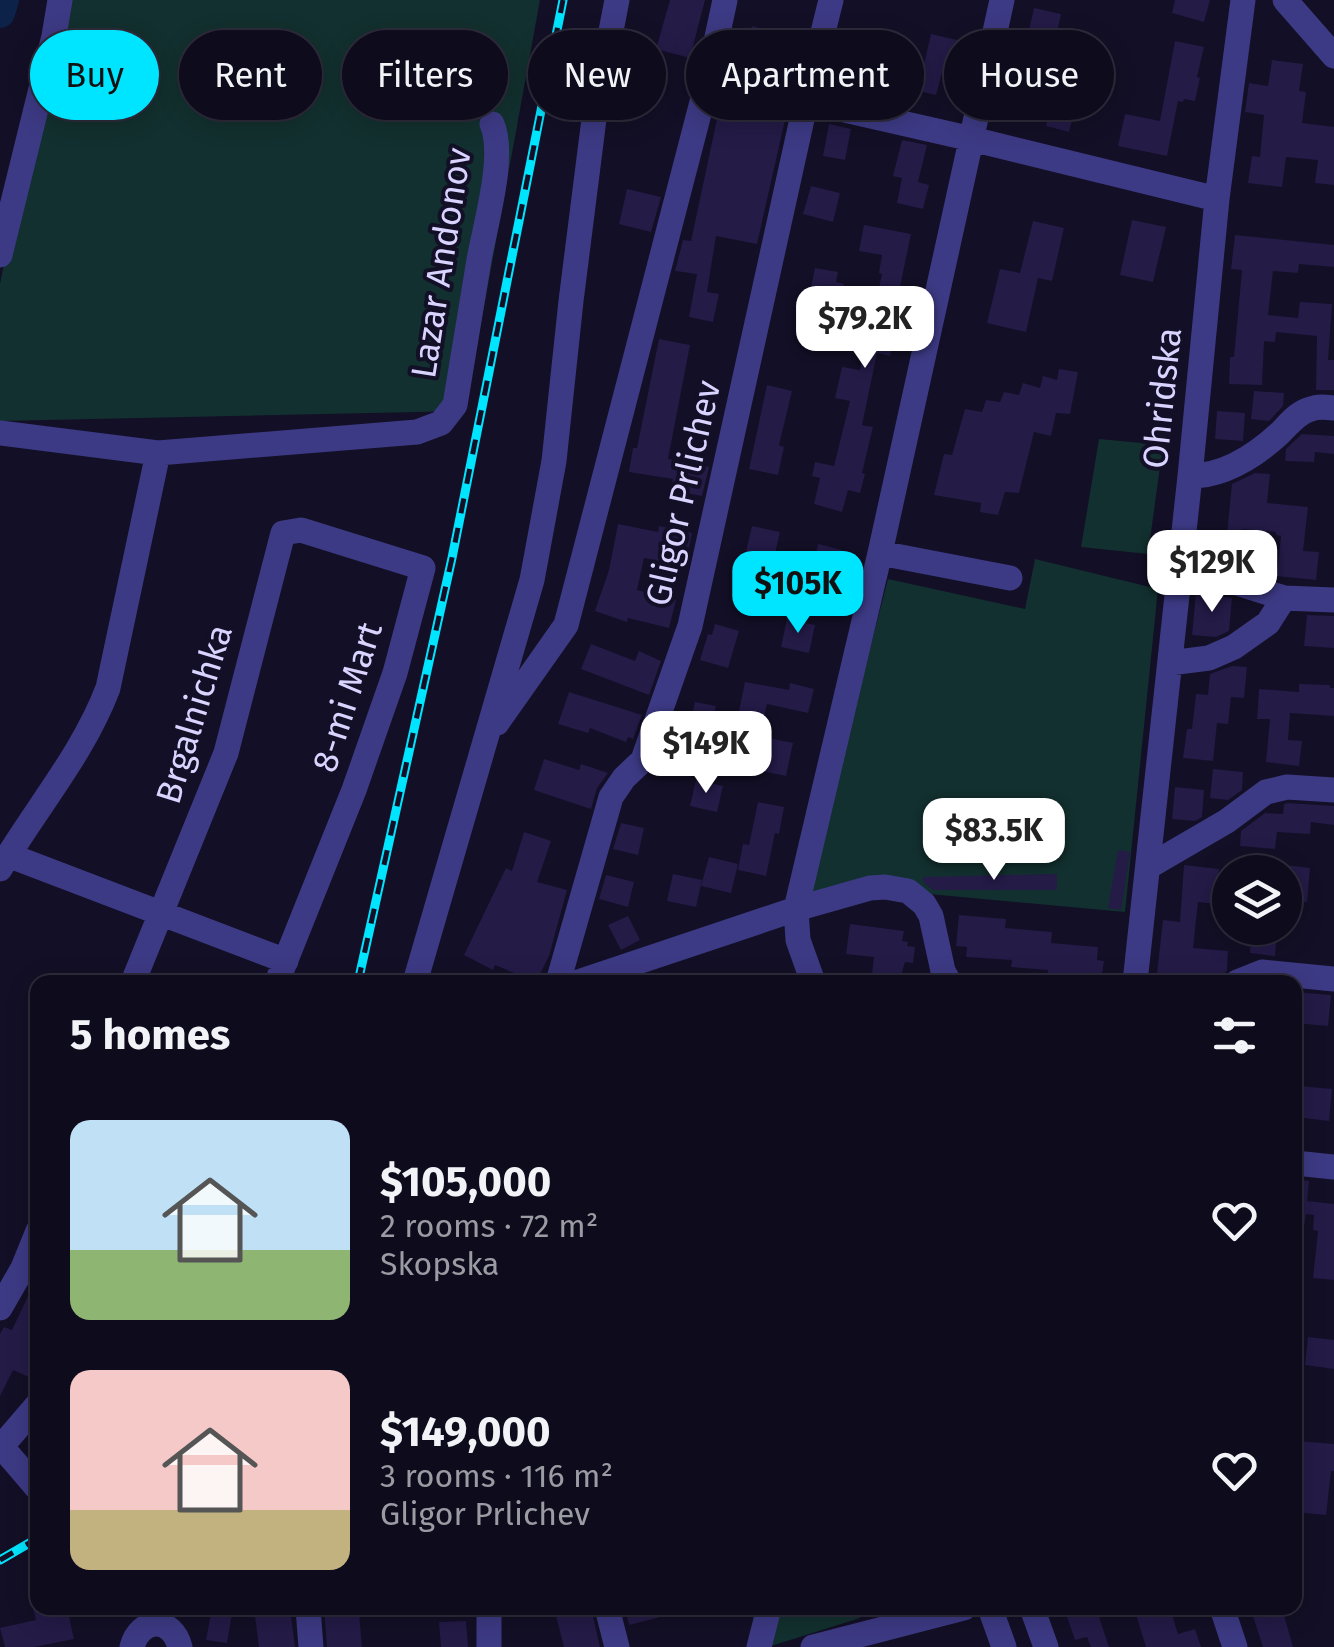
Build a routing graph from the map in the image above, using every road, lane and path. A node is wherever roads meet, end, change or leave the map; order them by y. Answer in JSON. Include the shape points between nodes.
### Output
{"nodes":[{"id":1,"x":60,"y":0,"type":"edge"},
{"id":2,"x":617,"y":0,"type":"edge"},
{"id":3,"x":725,"y":0,"type":"edge"},
{"id":4,"x":831,"y":0,"type":"edge"},
{"id":5,"x":1002,"y":0,"type":"edge"},
{"id":6,"x":1242,"y":0,"type":"edge"},
{"id":7,"x":1284,"y":0,"type":"edge"},
{"id":8,"x":719,"y":30,"type":"edge"},
{"id":9,"x":824,"y":30,"type":"edge"},
{"id":10,"x":1334,"y":56,"type":"edge"},
{"id":11,"x":697,"y":120,"type":"edge"},
{"id":12,"x":802,"y":120,"type":"edge"},
{"id":13,"x":887,"y":120,"type":"edge"},
{"id":14,"x":492,"y":124,"type":"dead end"},
{"id":15,"x":972,"y":139,"type":"junction"},
{"id":16,"x":1217,"y":199,"type":"junction"},
{"id":17,"x":0,"y":255,"type":"edge"},
{"id":18,"x":1334,"y":408,"type":"edge"},
{"id":19,"x":0,"y":433,"type":"edge"},
{"id":20,"x":158,"y":454,"type":"junction"},
{"id":21,"x":1190,"y":476,"type":"junction"},
{"id":22,"x":283,"y":534,"type":"joint"},
{"id":23,"x":880,"y":553,"type":"junction"},
{"id":24,"x":1180,"y":574,"type":"junction"},
{"id":25,"x":1010,"y":578,"type":"dead end"},
{"id":26,"x":1284,"y":598,"type":"junction"},
{"id":27,"x":1334,"y":600,"type":"edge"},
{"id":28,"x":1170,"y":663,"type":"junction"},
{"id":29,"x":490,"y":725,"type":"junction"},
{"id":30,"x":1334,"y":790,"type":"edge"},
{"id":31,"x":4,"y":862,"type":"edge"},
{"id":32,"x":1148,"y":867,"type":"junction"},
{"id":33,"x":796,"y":909,"type":"junction"},
{"id":34,"x":160,"y":912,"type":"junction"},
{"id":35,"x":282,"y":972,"type":"edge"},
{"id":36,"x":136,"y":975,"type":"edge"},
{"id":37,"x":417,"y":975,"type":"edge"},
{"id":38,"x":560,"y":975,"type":"edge"},
{"id":39,"x":608,"y":975,"type":"edge"},
{"id":40,"x":810,"y":975,"type":"edge"},
{"id":41,"x":945,"y":975,"type":"edge"},
{"id":42,"x":1135,"y":975,"type":"edge"},
{"id":43,"x":1254,"y":975,"type":"edge"},
{"id":44,"x":1293,"y":975,"type":"edge"},
{"id":45,"x":1302,"y":976,"type":"edge"},
{"id":46,"x":1334,"y":979,"type":"edge"},
{"id":47,"x":1302,"y":1164,"type":"edge"},
{"id":48,"x":1334,"y":1167,"type":"edge"},
{"id":49,"x":30,"y":1272,"type":"edge"},
{"id":50,"x":0,"y":1308,"type":"edge"},
{"id":51,"x":30,"y":1413,"type":"edge"},
{"id":52,"x":1,"y":1447,"type":"edge"},
{"id":53,"x":30,"y":1479,"type":"edge"},
{"id":54,"x":308,"y":1615,"type":"edge"},
{"id":55,"x":490,"y":1615,"type":"edge"},
{"id":56,"x":609,"y":1615,"type":"edge"},
{"id":57,"x":767,"y":1615,"type":"edge"},
{"id":58,"x":942,"y":1615,"type":"edge"},
{"id":59,"x":993,"y":1615,"type":"edge"},
{"id":60,"x":1035,"y":1615,"type":"edge"},
{"id":61,"x":1224,"y":1615,"type":"edge"},
{"id":62,"x":858,"y":1641,"type":"edge"},
{"id":63,"x":310,"y":1647,"type":"edge"},
{"id":64,"x":489,"y":1647,"type":"edge"},
{"id":65,"x":618,"y":1647,"type":"edge"},
{"id":66,"x":759,"y":1647,"type":"edge"},
{"id":67,"x":813,"y":1647,"type":"edge"},
{"id":68,"x":1004,"y":1647,"type":"edge"},
{"id":69,"x":1046,"y":1647,"type":"edge"},
{"id":70,"x":1235,"y":1647,"type":"edge"}],
"edges":[{"from":1,"to":17,"type":"street"},
{"from":2,"to":29,"type":"street","via":[[594,119],[554,462],[532,580]]},
{"from":3,"to":8,"type":"street"},
{"from":4,"to":9,"type":"street","name":"Gligor Prlichev"},
{"from":5,"to":15,"type":"street"},
{"from":6,"to":16,"type":"street","name":"Ohridska"},
{"from":7,"to":10,"type":"street"},
{"from":11,"to":29,"type":"street","via":[[566,626],[500,722]]},
{"from":12,"to":38,"type":"street","name":"Gligor Prlichev","via":[[690,626],[644,760],[610,797]]},
{"from":13,"to":15,"type":"street"},
{"from":14,"to":20,"type":"street","name":"Lazar Andonov","via":[[491,194],[455,405],[441,423],[417,432]]},
{"from":15,"to":16,"type":"street"},
{"from":15,"to":23,"type":"street"},
{"from":16,"to":21,"type":"street","name":"Ohridska"},
{"from":18,"to":21,"type":"street","via":[[1304,411],[1225,471]]},
{"from":19,"to":20,"type":"street","name":"Lazar Andonov"},
{"from":20,"to":31,"type":"street","via":[[98,715]]},
{"from":21,"to":24,"type":"street","name":"Ohridska"},
{"from":22,"to":34,"type":"street","name":"Brgalnichka","via":[[226,753]]},
{"from":22,"to":35,"type":"street","name":"8-mi Mart","via":[[300,530],[423,568],[395,673]]},
{"from":23,"to":25,"type":"street"},
{"from":23,"to":33,"type":"street"},
{"from":24,"to":26,"type":"street"},
{"from":24,"to":28,"type":"street","name":"Ohridska"},
{"from":26,"to":27,"type":"street"},
{"from":26,"to":28,"type":"street","via":[[1268,623],[1234,647]]},
{"from":28,"to":32,"type":"street","name":"Ohridska"},
{"from":29,"to":37,"type":"street"},
{"from":30,"to":32,"type":"street","via":[[1266,792]]},
{"from":31,"to":34,"type":"street"},
{"from":32,"to":42,"type":"street","name":"Ohridska"},
{"from":33,"to":39,"type":"street"},
{"from":33,"to":40,"type":"street"},
{"from":33,"to":41,"type":"street","via":[[870,888],[908,891],[931,916]]},
{"from":34,"to":35,"type":"street"},
{"from":34,"to":36,"type":"street","name":"Brgalnichka"},
{"from":43,"to":44,"type":"street"},
{"from":45,"to":46,"type":"street"},
{"from":47,"to":48,"type":"street"},
{"from":49,"to":50,"type":"street"},
{"from":51,"to":52,"type":"street"},
{"from":52,"to":53,"type":"street"},
{"from":54,"to":63,"type":"street"},
{"from":55,"to":64,"type":"street"},
{"from":56,"to":65,"type":"street"},
{"from":57,"to":66,"type":"street"},
{"from":58,"to":62,"type":"street"},
{"from":59,"to":68,"type":"street"},
{"from":60,"to":69,"type":"street"},
{"from":61,"to":70,"type":"street"},
{"from":62,"to":67,"type":"street"}]}
